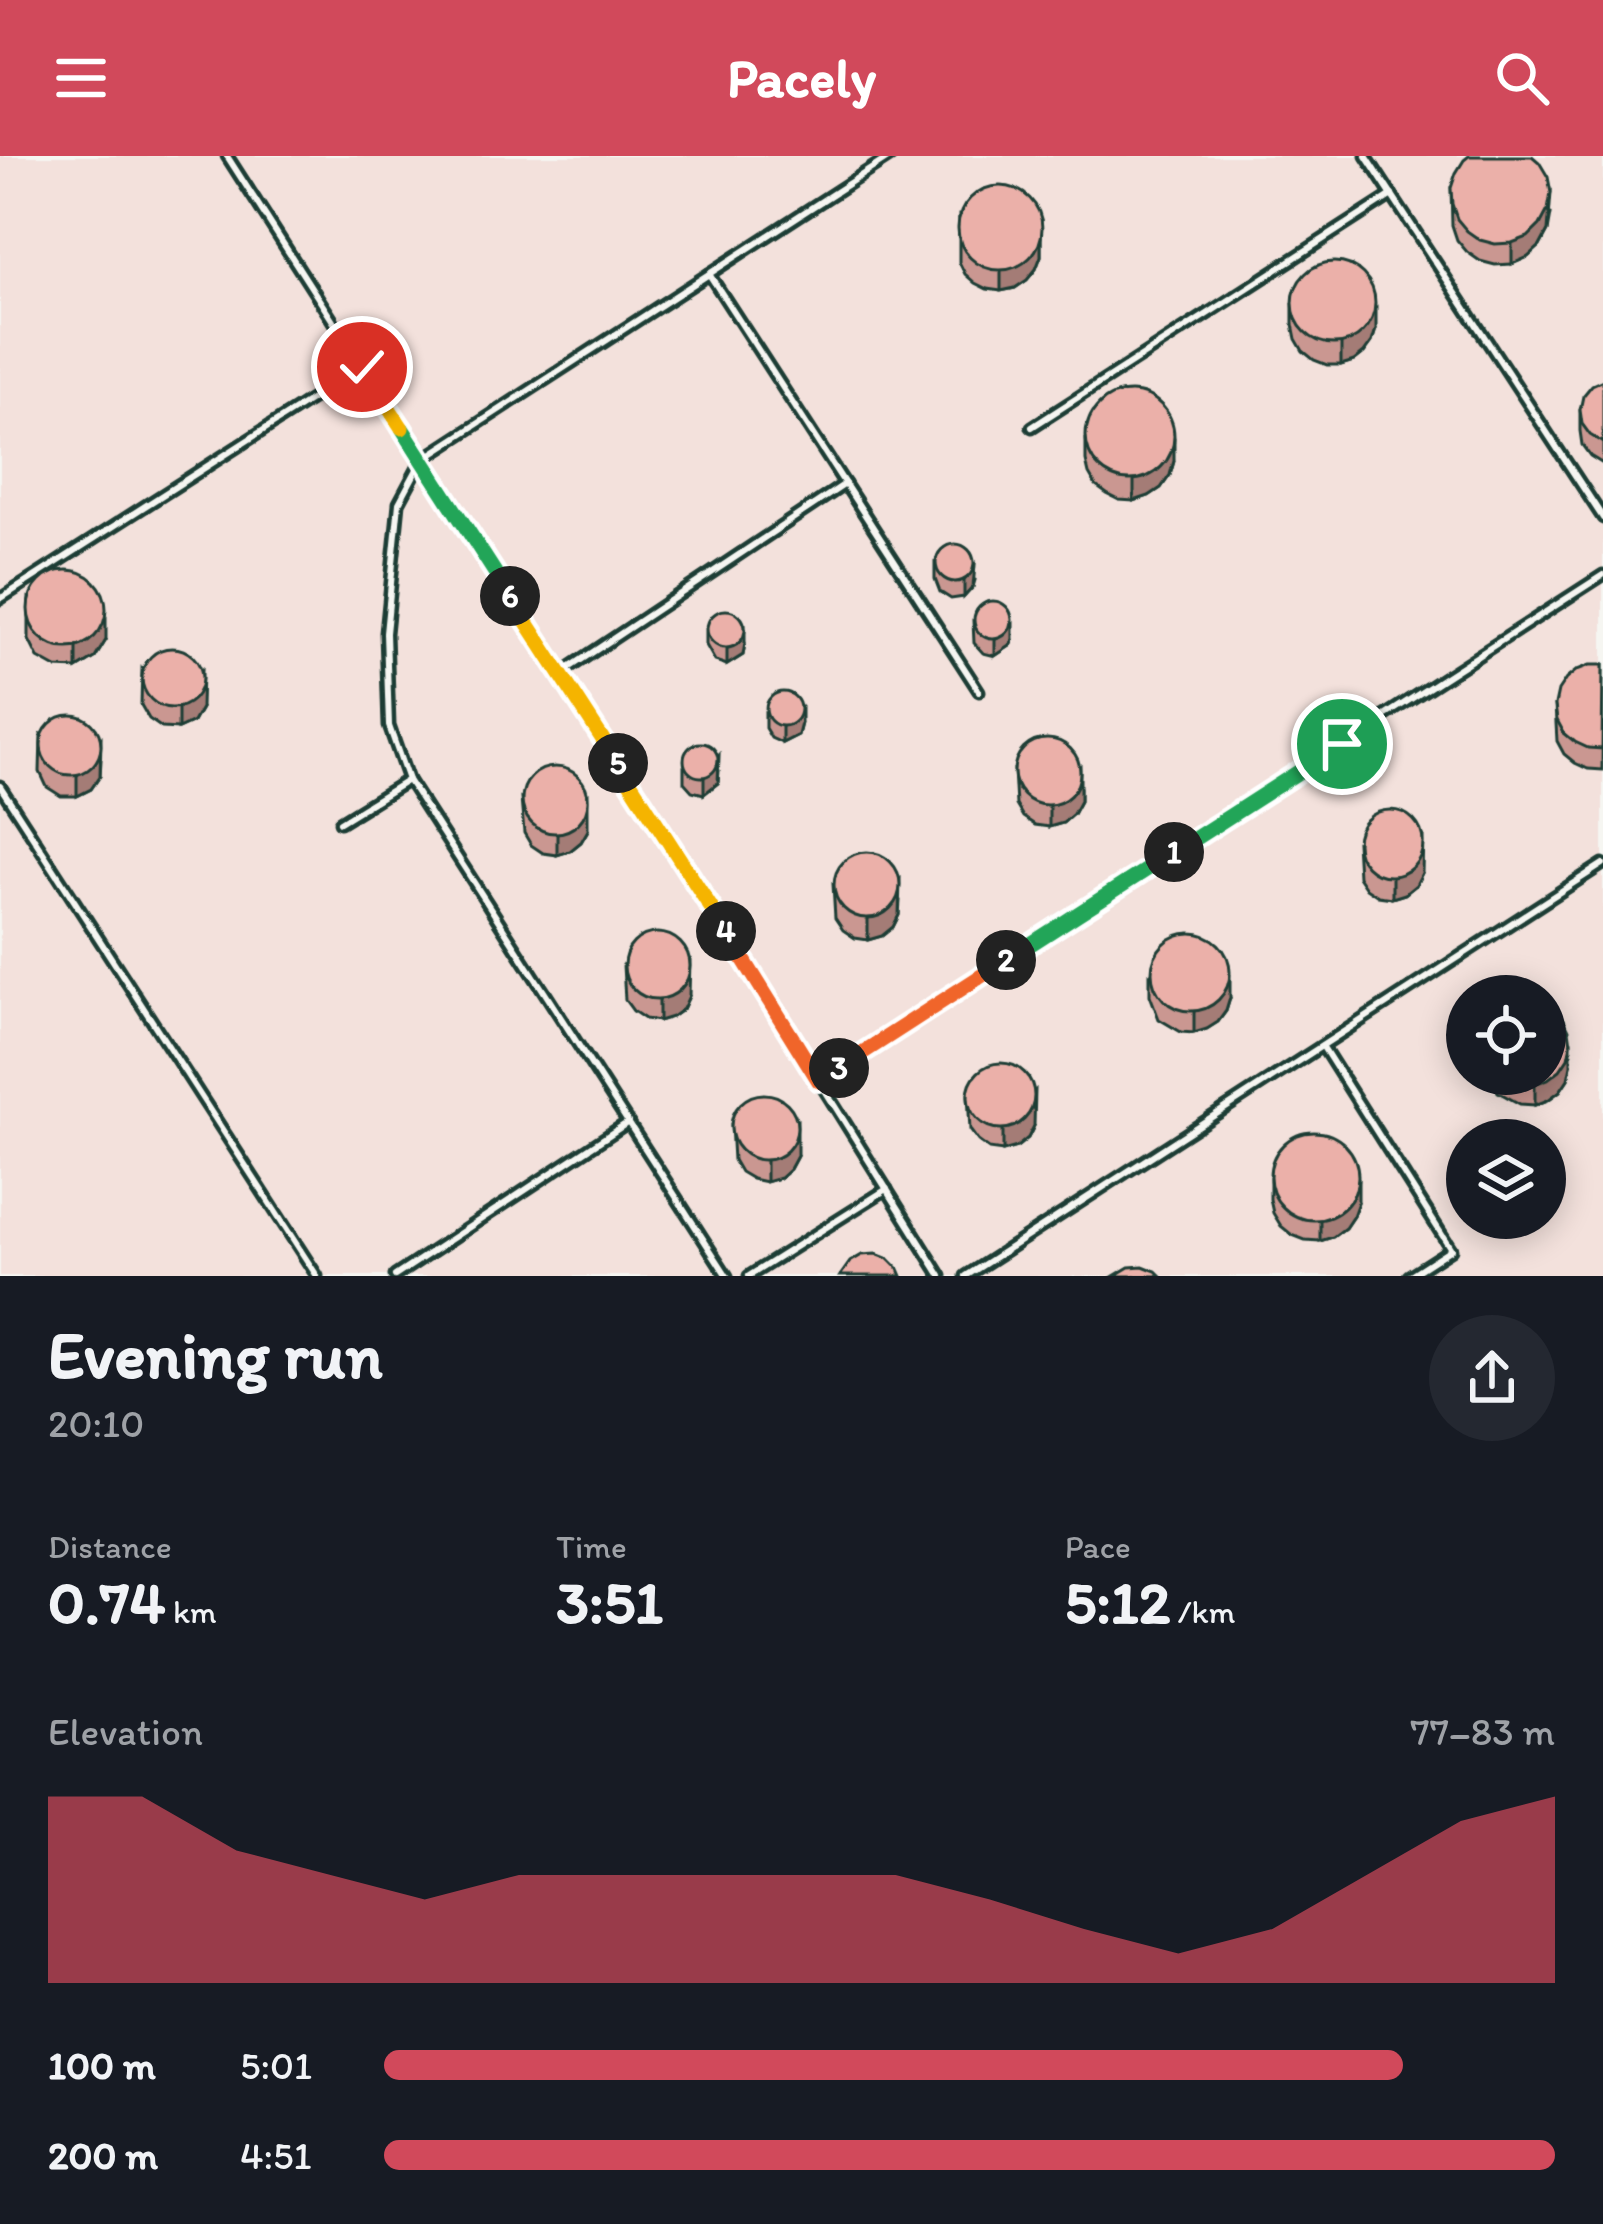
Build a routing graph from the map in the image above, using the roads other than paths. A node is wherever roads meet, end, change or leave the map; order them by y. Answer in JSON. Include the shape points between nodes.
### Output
{"nodes":[{"id":1,"x":227,"y":156,"type":"edge"},
{"id":2,"x":891,"y":156,"type":"edge"},
{"id":3,"x":1366,"y":156,"type":"edge"},
{"id":4,"x":1392,"y":195,"type":"junction"},
{"id":5,"x":709,"y":274,"type":"junction"},
{"id":6,"x":362,"y":367,"type":"junction"},
{"id":7,"x":1032,"y":427,"type":"dead end"},
{"id":8,"x":422,"y":460,"type":"junction"},
{"id":9,"x":844,"y":484,"type":"junction"},
{"id":10,"x":1603,"y":518,"type":"edge"},
{"id":11,"x":1603,"y":575,"type":"edge"},
{"id":12,"x":0,"y":599,"type":"edge"},
{"id":13,"x":560,"y":674,"type":"junction"},
{"id":14,"x":979,"y":692,"type":"dead end"},
{"id":15,"x":408,"y":779,"type":"junction"},
{"id":16,"x":0,"y":786,"type":"edge"},
{"id":17,"x":340,"y":822,"type":"dead end"},
{"id":18,"x":1603,"y":864,"type":"edge"},
{"id":19,"x":1323,"y":1047,"type":"junction"},
{"id":20,"x":819,"y":1081,"type":"junction"},
{"id":21,"x":628,"y":1122,"type":"junction"},
{"id":22,"x":887,"y":1189,"type":"junction"},
{"id":23,"x":317,"y":1276,"type":"edge"},
{"id":24,"x":395,"y":1276,"type":"edge"},
{"id":25,"x":727,"y":1276,"type":"edge"},
{"id":26,"x":749,"y":1276,"type":"edge"},
{"id":27,"x":941,"y":1276,"type":"edge"},
{"id":28,"x":966,"y":1276,"type":"edge"},
{"id":29,"x":1409,"y":1276,"type":"edge"}],
"edges":[{"from":1,"to":6,"type":"lane"},
{"from":2,"to":5,"type":"lane"},
{"from":3,"to":4,"type":"lane"},
{"from":4,"to":7,"type":"lane"},
{"from":4,"to":10,"type":"lane"},
{"from":5,"to":8,"type":"lane"},
{"from":5,"to":9,"type":"lane"},
{"from":6,"to":8,"type":"lane"},
{"from":6,"to":12,"type":"lane"},
{"from":8,"to":13,"type":"lane"},
{"from":8,"to":15,"type":"lane","via":[[398,503],[386,633],[389,726]]},
{"from":9,"to":13,"type":"lane"},
{"from":9,"to":14,"type":"lane"},
{"from":11,"to":20,"type":"lane"},
{"from":13,"to":20,"type":"lane"},
{"from":15,"to":17,"type":"lane"},
{"from":15,"to":21,"type":"lane"},
{"from":16,"to":23,"type":"lane"},
{"from":18,"to":19,"type":"lane"},
{"from":19,"to":28,"type":"lane"},
{"from":19,"to":29,"type":"lane","via":[[1450,1249]]},
{"from":20,"to":22,"type":"lane"},
{"from":21,"to":24,"type":"lane"},
{"from":21,"to":25,"type":"lane"},
{"from":22,"to":26,"type":"lane"},
{"from":22,"to":27,"type":"lane"}]}
